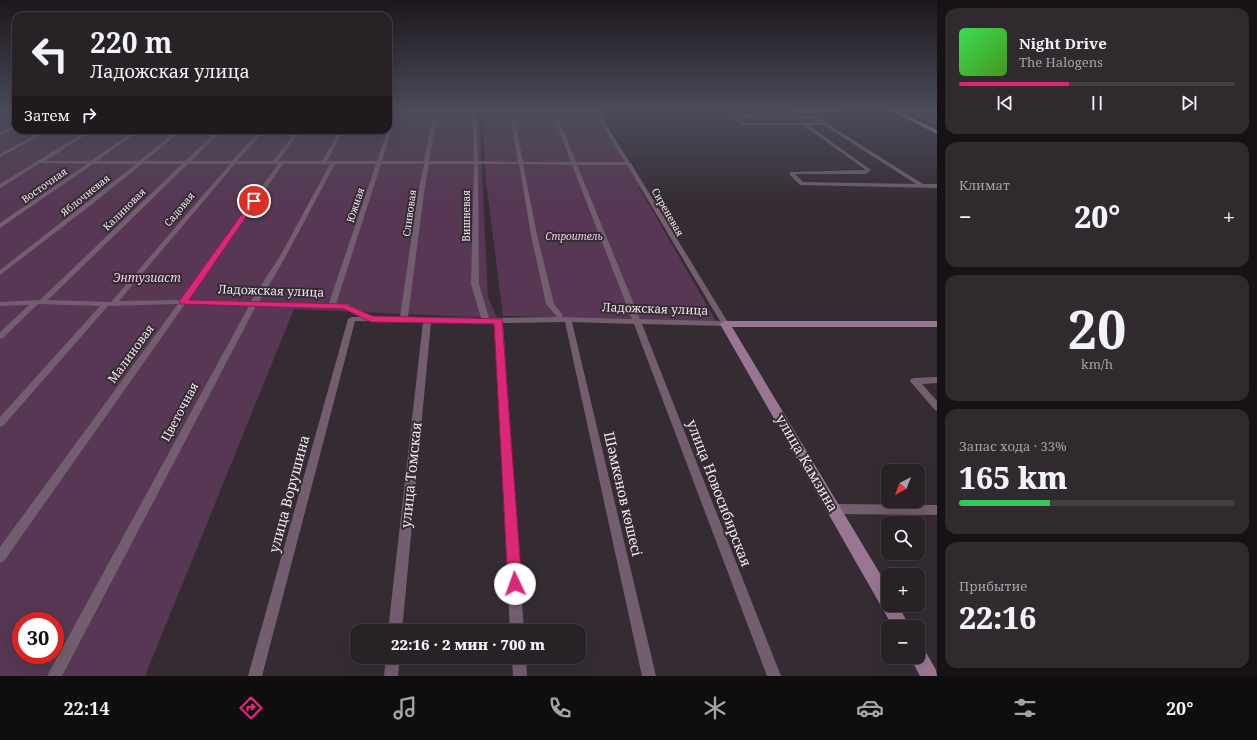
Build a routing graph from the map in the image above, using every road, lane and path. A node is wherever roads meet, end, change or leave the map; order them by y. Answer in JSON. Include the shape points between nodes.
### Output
{"nodes":[{"id":1,"x":27,"y":142,"type":"edge"},
{"id":2,"x":72,"y":142,"type":"edge"},
{"id":3,"x":122,"y":142,"type":"edge"},
{"id":4,"x":166,"y":142,"type":"edge"},
{"id":5,"x":208,"y":142,"type":"edge"},
{"id":6,"x":253,"y":142,"type":"edge"},
{"id":7,"x":291,"y":142,"type":"edge"},
{"id":8,"x":337,"y":142,"type":"edge"},
{"id":9,"x":385,"y":142,"type":"edge"},
{"id":10,"x":430,"y":142,"type":"edge"},
{"id":11,"x":475,"y":142,"type":"edge"},
{"id":12,"x":516,"y":142,"type":"edge"},
{"id":13,"x":566,"y":142,"type":"edge"},
{"id":14,"x":615,"y":142,"type":"edge"},
{"id":15,"x":829,"y":142,"type":"edge"},
{"id":16,"x":853,"y":142,"type":"edge"},
{"id":17,"x":0,"y":156,"type":"edge"},
{"id":18,"x":38,"y":162,"type":"junction"},
{"id":19,"x":94,"y":162,"type":"junction"},
{"id":20,"x":140,"y":162,"type":"junction"},
{"id":21,"x":329,"y":162,"type":"junction"},
{"id":22,"x":185,"y":163,"type":"junction"},
{"id":23,"x":233,"y":163,"type":"junction"},
{"id":24,"x":277,"y":163,"type":"junction"},
{"id":25,"x":378,"y":163,"type":"junction"},
{"id":26,"x":476,"y":163,"type":"junction"},
{"id":27,"x":520,"y":163,"type":"junction"},
{"id":28,"x":426,"y":164,"type":"junction"},
{"id":29,"x":575,"y":164,"type":"junction"},
{"id":30,"x":630,"y":164,"type":"junction"},
{"id":31,"x":0,"y":186,"type":"edge"},
{"id":32,"x":921,"y":186,"type":"junction"},
{"id":33,"x":937,"y":186,"type":"edge"},
{"id":34,"x":0,"y":226,"type":"edge"},
{"id":35,"x":0,"y":273,"type":"edge"},
{"id":36,"x":39,"y":302,"type":"junction"},
{"id":37,"x":183,"y":302,"type":"junction"},
{"id":38,"x":0,"y":304,"type":"edge"},
{"id":39,"x":110,"y":304,"type":"junction"},
{"id":40,"x":254,"y":304,"type":"junction"},
{"id":41,"x":332,"y":306,"type":"junction"},
{"id":42,"x":563,"y":317,"type":"junction"},
{"id":43,"x":352,"y":319,"type":"joint"},
{"id":44,"x":371,"y":319,"type":"junction"},
{"id":45,"x":404,"y":319,"type":"junction"},
{"id":46,"x":427,"y":319,"type":"junction"},
{"id":47,"x":486,"y":321,"type":"junction"},
{"id":48,"x":499,"y":321,"type":"junction"},
{"id":49,"x":637,"y":321,"type":"junction"},
{"id":50,"x":725,"y":324,"type":"junction"},
{"id":51,"x":937,"y":324,"type":"edge"},
{"id":52,"x":0,"y":336,"type":"edge"},
{"id":53,"x":937,"y":380,"type":"edge"},
{"id":54,"x":937,"y":407,"type":"edge"},
{"id":55,"x":0,"y":423,"type":"edge"},
{"id":56,"x":835,"y":509,"type":"junction"},
{"id":57,"x":936,"y":512,"type":"edge"},
{"id":58,"x":0,"y":557,"type":"edge"},
{"id":59,"x":881,"y":590,"type":"edge"},
{"id":60,"x":396,"y":624,"type":"edge"},
{"id":61,"x":517,"y":624,"type":"edge"},
{"id":62,"x":392,"y":664,"type":"edge"},
{"id":63,"x":519,"y":664,"type":"edge"},
{"id":64,"x":923,"y":664,"type":"edge"},
{"id":65,"x":54,"y":676,"type":"edge"},
{"id":66,"x":255,"y":676,"type":"edge"},
{"id":67,"x":391,"y":676,"type":"edge"},
{"id":68,"x":520,"y":676,"type":"edge"},
{"id":69,"x":649,"y":676,"type":"edge"},
{"id":70,"x":774,"y":676,"type":"edge"},
{"id":71,"x":930,"y":676,"type":"edge"}],
"edges":[{"from":1,"to":17,"type":"street"},
{"from":2,"to":18,"type":"street"},
{"from":3,"to":19,"type":"street","name":"Восточная"},
{"from":4,"to":20,"type":"street","name":"Яблочневая"},
{"from":5,"to":22,"type":"street","name":"Калиновая"},
{"from":6,"to":23,"type":"street","name":"Садовая"},
{"from":7,"to":24,"type":"street","name":"Малиновая"},
{"from":8,"to":21,"type":"street","name":"Цветочная"},
{"from":9,"to":25,"type":"street","name":"Южная"},
{"from":10,"to":28,"type":"street","name":"Сливовая"},
{"from":11,"to":26,"type":"street","name":"Вишневая"},
{"from":12,"to":27,"type":"street","name":"Шәмкенов көшесі"},
{"from":13,"to":29,"type":"street","name":"улица Новосибирская"},
{"from":14,"to":30,"type":"street","name":"Сиреневая"},
{"from":15,"to":32,"type":"street","via":[[869,170],[793,173],[802,184]]},
{"from":16,"to":32,"type":"street"},
{"from":18,"to":19,"type":"street"},
{"from":18,"to":31,"type":"street"},
{"from":19,"to":20,"type":"street"},
{"from":19,"to":34,"type":"street","name":"Восточная"},
{"from":20,"to":22,"type":"street"},
{"from":20,"to":35,"type":"street","name":"Яблочневая"},
{"from":21,"to":24,"type":"street"},
{"from":21,"to":25,"type":"street"},
{"from":21,"to":40,"type":"street","name":"Цветочная","via":[[283,256]]},
{"from":22,"to":23,"type":"street"},
{"from":22,"to":36,"type":"street","name":"Калиновая","via":[[92,255]]},
{"from":23,"to":24,"type":"street"},
{"from":23,"to":39,"type":"street","name":"Садовая"},
{"from":24,"to":37,"type":"street","name":"Малиновая"},
{"from":25,"to":28,"type":"street"},
{"from":25,"to":41,"type":"street","name":"Южная"},
{"from":26,"to":27,"type":"street"},
{"from":26,"to":28,"type":"street"},
{"from":26,"to":47,"type":"street","name":"Вишневая","via":[[475,284]]},
{"from":27,"to":29,"type":"street"},
{"from":27,"to":42,"type":"street","name":"Шәмкенов көшесі","via":[[550,304]]},
{"from":28,"to":45,"type":"street","name":"Сливовая"},
{"from":29,"to":30,"type":"street"},
{"from":29,"to":49,"type":"street","name":"улица Новосибирская"},
{"from":30,"to":50,"type":"street","name":"Сиреневая","via":[[686,263]]},
{"from":32,"to":33,"type":"street"},
{"from":36,"to":38,"type":"street","name":"Ладожская улица"},
{"from":36,"to":39,"type":"street","name":"Ладожская улица"},
{"from":36,"to":52,"type":"street","name":"Калиновая"},
{"from":37,"to":39,"type":"street","name":"Ладожская улица"},
{"from":37,"to":40,"type":"street","name":"Ладожская улица"},
{"from":37,"to":58,"type":"street","name":"Малиновая"},
{"from":39,"to":55,"type":"street","name":"Садовая"},
{"from":40,"to":41,"type":"street","name":"Ладожская улица"},
{"from":40,"to":65,"type":"street","name":"Цветочная"},
{"from":41,"to":44,"type":"street","name":"Ладожская улица","via":[[345,306]]},
{"from":42,"to":48,"type":"street","name":"Ладожская улица"},
{"from":42,"to":49,"type":"street","name":"Ладожская улица"},
{"from":42,"to":69,"type":"street","name":"Шәмкенов көшесі"},
{"from":43,"to":44,"type":"street","name":"Ладожская улица"},
{"from":43,"to":66,"type":"street","name":"улица Ворушина"},
{"from":44,"to":45,"type":"street","name":"Ладожская улица"},
{"from":45,"to":46,"type":"street","name":"Ладожская улица"},
{"from":46,"to":47,"type":"street","name":"Ладожская улица"},
{"from":46,"to":60,"type":"street","name":"улица Томская"},
{"from":47,"to":48,"type":"street","name":"Ладожская улица"},
{"from":48,"to":61,"type":"street"},
{"from":49,"to":50,"type":"street","name":"Ладожская улица"},
{"from":49,"to":70,"type":"street","name":"улица Новосибирская"},
{"from":50,"to":51,"type":"main road","name":"Ладожская улица"},
{"from":50,"to":56,"type":"main road","name":"улица Камзина"},
{"from":53,"to":54,"type":"street","via":[[914,381]]},
{"from":56,"to":57,"type":"street"},
{"from":56,"to":59,"type":"main road","name":"улица Камзина"},
{"from":62,"to":67,"type":"street"},
{"from":63,"to":68,"type":"street"},
{"from":64,"to":71,"type":"main road"}]}
